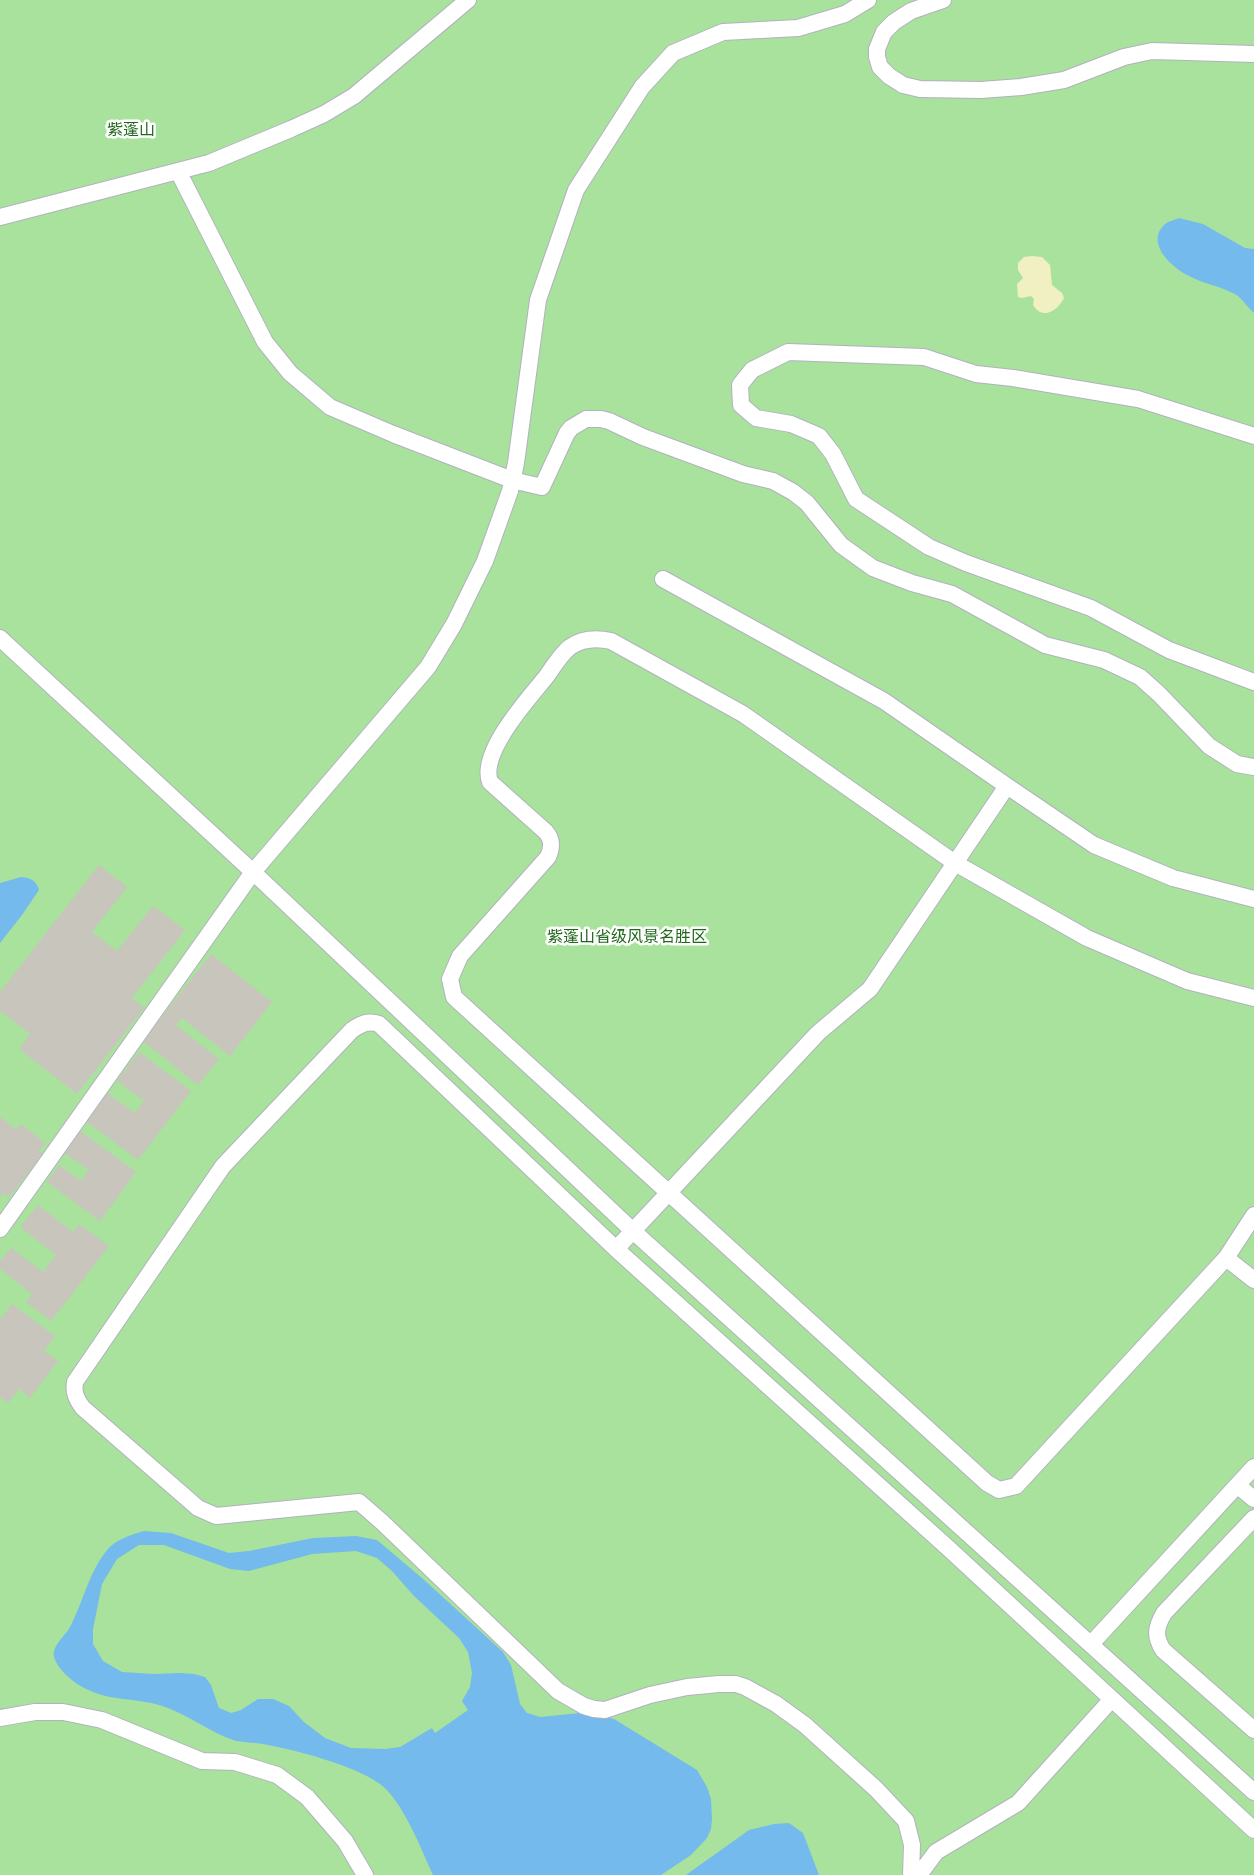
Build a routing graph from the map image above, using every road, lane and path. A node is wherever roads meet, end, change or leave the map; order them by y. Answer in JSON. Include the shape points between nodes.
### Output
{"nodes":[{"id":1,"x":468,"y":0,"type":"edge"},
{"id":2,"x":868,"y":0,"type":"edge"},
{"id":3,"x":943,"y":0,"type":"edge"},
{"id":4,"x":1254,"y":54,"type":"edge"},
{"id":5,"x":178,"y":171,"type":"junction"},
{"id":6,"x":0,"y":217,"type":"edge"},
{"id":7,"x":1254,"y":436,"type":"edge"},
{"id":8,"x":512,"y":480,"type":"junction"},
{"id":9,"x":663,"y":579,"type":"dead end"},
{"id":10,"x":0,"y":638,"type":"edge"},
{"id":11,"x":1254,"y":682,"type":"edge"},
{"id":12,"x":1254,"y":767,"type":"edge"},
{"id":13,"x":1007,"y":786,"type":"junction"},
{"id":14,"x":955,"y":863,"type":"junction"},
{"id":15,"x":253,"y":872,"type":"junction"},
{"id":16,"x":1254,"y":899,"type":"edge"},
{"id":17,"x":1254,"y":998,"type":"edge"},
{"id":18,"x":668,"y":1194,"type":"junction"},
{"id":19,"x":1254,"y":1215,"type":"edge"},
{"id":20,"x":0,"y":1229,"type":"edge"},
{"id":21,"x":633,"y":1231,"type":"junction"},
{"id":22,"x":616,"y":1249,"type":"junction"},
{"id":23,"x":1226,"y":1258,"type":"junction"},
{"id":24,"x":1254,"y":1280,"type":"edge"},
{"id":25,"x":1254,"y":1467,"type":"edge"},
{"id":26,"x":1237,"y":1485,"type":"junction"},
{"id":27,"x":1254,"y":1499,"type":"edge"},
{"id":28,"x":1254,"y":1518,"type":"edge"},
{"id":29,"x":1091,"y":1644,"type":"junction"},
{"id":30,"x":1111,"y":1662,"type":"junction"},
{"id":31,"x":1093,"y":1682,"type":"junction"},
{"id":32,"x":1112,"y":1699,"type":"junction"},
{"id":33,"x":0,"y":1718,"type":"edge"},
{"id":34,"x":1254,"y":1730,"type":"edge"},
{"id":35,"x":1254,"y":1792,"type":"edge"},
{"id":36,"x":1254,"y":1830,"type":"edge"},
{"id":37,"x":366,"y":1875,"type":"edge"},
{"id":38,"x":911,"y":1875,"type":"edge"},
{"id":39,"x":919,"y":1875,"type":"edge"}],
"edges":[{"from":1,"to":5,"type":"street","via":[[354,96],[324,114],[209,163]]},
{"from":2,"to":8,"type":"street","via":[[845,14],[798,28],[723,32],[672,53],[642,87],[576,190],[538,300]]},
{"from":3,"to":4,"type":"street","via":[[911,11],[884,32],[877,49],[880,67],[903,85],[920,89],[1021,87],[1064,80],[1124,57],[1152,51]]},
{"from":5,"to":6,"type":"street"},
{"from":5,"to":8,"type":"street","via":[[265,342],[290,373],[330,407]]},
{"from":7,"to":11,"type":"street","via":[[1138,399],[976,374],[924,356],[788,352],[752,370],[740,385],[741,405],[756,418],[791,424],[819,436],[833,454],[856,499],[929,547],[1091,608],[1170,650]]},
{"from":8,"to":12,"type":"street","via":[[542,487],[571,428],[586,419],[600,419],[743,474],[773,481],[807,503],[841,545],[873,568],[952,594],[1045,645],[1104,660],[1140,678],[1209,746],[1237,764]]},
{"from":8,"to":15,"type":"street","via":[[485,561],[454,624],[428,667]]},
{"from":9,"to":13,"type":"street","via":[[884,701]]},
{"from":10,"to":15,"type":"street"},
{"from":13,"to":14,"type":"street"},
{"from":13,"to":16,"type":"street","via":[[1094,845],[1172,878]]},
{"from":14,"to":17,"type":"street","via":[[1087,938],[1188,981]]},
{"from":14,"to":18,"type":"street","via":[[870,989],[818,1033]]},
{"from":14,"to":18,"type":"street","via":[[734,709],[611,640],[588,640],[569,648],[506,726],[488,766],[488,778],[495,788],[548,835],[550,852],[460,956],[450,979],[454,997]]},
{"from":15,"to":20,"type":"street"},
{"from":15,"to":21,"type":"street"},
{"from":18,"to":21,"type":"street"},
{"from":18,"to":23,"type":"street","via":[[986,1483],[999,1490],[1016,1486]]},
{"from":19,"to":23,"type":"street"},
{"from":21,"to":22,"type":"street"},
{"from":21,"to":29,"type":"street"},
{"from":22,"to":31,"type":"street"},
{"from":22,"to":38,"type":"street","via":[[379,1024],[366,1022],[352,1030],[222,1166],[75,1382],[75,1393],[83,1408],[198,1508],[216,1516],[359,1502],[558,1691],[584,1706],[605,1710],[687,1687],[719,1684],[745,1687],[776,1704],[848,1763],[906,1821],[912,1845]]},
{"from":23,"to":24,"type":"street"},
{"from":25,"to":26,"type":"street"},
{"from":26,"to":27,"type":"street"},
{"from":26,"to":29,"type":"street"},
{"from":28,"to":34,"type":"street","via":[[1164,1613],[1156,1635],[1163,1650]]},
{"from":29,"to":30,"type":"street"},
{"from":30,"to":31,"type":"street"},
{"from":30,"to":35,"type":"street"},
{"from":31,"to":32,"type":"street"},
{"from":32,"to":36,"type":"street"},
{"from":32,"to":39,"type":"street","via":[[1018,1803],[936,1852]]},
{"from":33,"to":37,"type":"street","via":[[35,1712],[63,1712],[102,1720],[202,1761],[235,1762],[277,1775],[307,1797],[345,1841]]}]}
